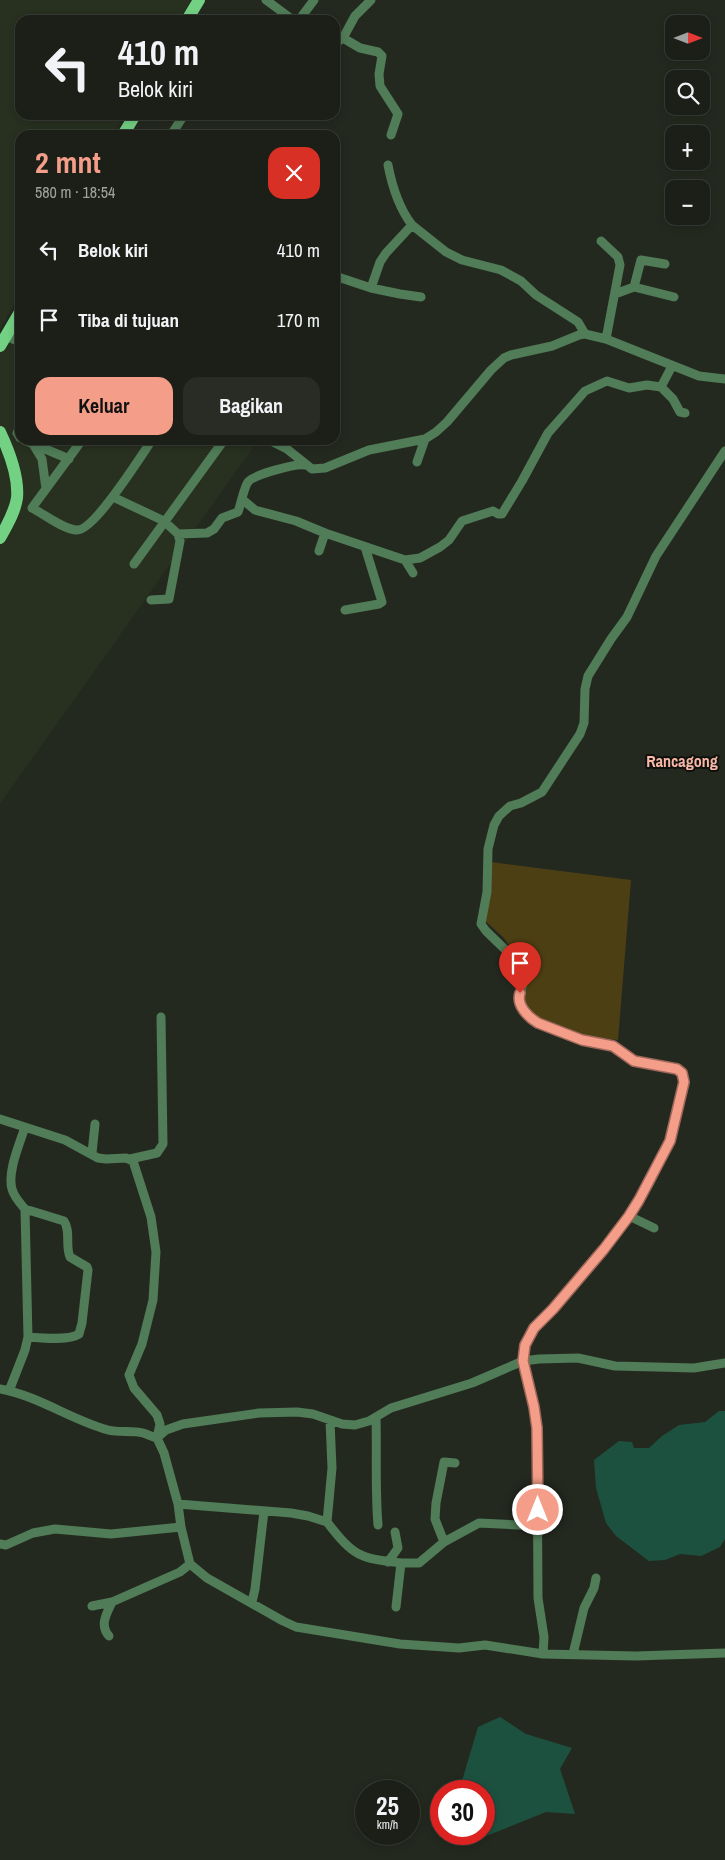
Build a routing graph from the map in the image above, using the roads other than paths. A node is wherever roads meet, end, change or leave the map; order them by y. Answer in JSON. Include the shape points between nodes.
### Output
{"nodes":[{"id":1,"x":199,"y":0,"type":"edge"},
{"id":2,"x":266,"y":0,"type":"edge"},
{"id":3,"x":314,"y":0,"type":"edge"},
{"id":4,"x":371,"y":0,"type":"edge"},
{"id":5,"x":190,"y":15,"type":"edge"},
{"id":6,"x":284,"y":15,"type":"edge"},
{"id":7,"x":303,"y":15,"type":"edge"},
{"id":8,"x":343,"y":38,"type":"junction"},
{"id":9,"x":340,"y":40,"type":"edge"},
{"id":10,"x":391,"y":135,"type":"dead end"},
{"id":11,"x":388,"y":165,"type":"dead end"},
{"id":12,"x":412,"y":225,"type":"junction"},
{"id":13,"x":601,"y":241,"type":"dead end"},
{"id":14,"x":665,"y":264,"type":"dead end"},
{"id":15,"x":340,"y":278,"type":"edge"},
{"id":16,"x":634,"y":287,"type":"junction"},
{"id":17,"x":371,"y":288,"type":"junction"},
{"id":18,"x":615,"y":294,"type":"junction"},
{"id":19,"x":421,"y":297,"type":"dead end"},
{"id":20,"x":674,"y":297,"type":"dead end"},
{"id":21,"x":15,"y":321,"type":"edge"},
{"id":22,"x":585,"y":334,"type":"junction"},
{"id":23,"x":606,"y":339,"type":"junction"},
{"id":24,"x":3,"y":341,"type":"edge"},
{"id":25,"x":672,"y":366,"type":"junction"},
{"id":26,"x":725,"y":379,"type":"edge"},
{"id":27,"x":661,"y":387,"type":"junction"},
{"id":28,"x":685,"y":413,"type":"dead end"},
{"id":29,"x":0,"y":432,"type":"edge"},
{"id":30,"x":425,"y":438,"type":"junction"},
{"id":31,"x":34,"y":445,"type":"edge"},
{"id":32,"x":35,"y":445,"type":"edge"},
{"id":33,"x":79,"y":445,"type":"edge"},
{"id":34,"x":149,"y":445,"type":"edge"},
{"id":35,"x":220,"y":445,"type":"edge"},
{"id":36,"x":279,"y":445,"type":"edge"},
{"id":37,"x":725,"y":451,"type":"edge"},
{"id":38,"x":69,"y":459,"type":"junction"},
{"id":39,"x":417,"y":462,"type":"dead end"},
{"id":40,"x":305,"y":465,"type":"junction"},
{"id":41,"x":46,"y":489,"type":"junction"},
{"id":42,"x":113,"y":496,"type":"junction"},
{"id":43,"x":243,"y":500,"type":"junction"},
{"id":44,"x":164,"y":521,"type":"junction"},
{"id":45,"x":325,"y":533,"type":"junction"},
{"id":46,"x":178,"y":534,"type":"junction"},
{"id":47,"x":0,"y":538,"type":"edge"},
{"id":48,"x":365,"y":547,"type":"junction"},
{"id":49,"x":319,"y":551,"type":"dead end"},
{"id":50,"x":405,"y":560,"type":"junction"},
{"id":51,"x":134,"y":564,"type":"dead end"},
{"id":52,"x":413,"y":573,"type":"dead end"},
{"id":53,"x":151,"y":600,"type":"dead end"},
{"id":54,"x":346,"y":610,"type":"dead end"},
{"id":55,"x":161,"y":1017,"type":"dead end"},
{"id":56,"x":0,"y":1119,"type":"edge"},
{"id":57,"x":95,"y":1124,"type":"dead end"},
{"id":58,"x":25,"y":1127,"type":"junction"},
{"id":59,"x":92,"y":1153,"type":"junction"},
{"id":60,"x":130,"y":1159,"type":"junction"},
{"id":61,"x":25,"y":1209,"type":"junction"},
{"id":62,"x":629,"y":1216,"type":"junction"},
{"id":63,"x":654,"y":1228,"type":"dead end"},
{"id":64,"x":28,"y":1337,"type":"junction"},
{"id":65,"x":523,"y":1361,"type":"junction"},
{"id":66,"x":725,"y":1363,"type":"edge"},
{"id":67,"x":4,"y":1390,"type":"edge"},
{"id":68,"x":376,"y":1417,"type":"junction"},
{"id":69,"x":330,"y":1421,"type":"junction"},
{"id":70,"x":157,"y":1438,"type":"junction"},
{"id":71,"x":455,"y":1463,"type":"dead end"},
{"id":72,"x":178,"y":1504,"type":"junction"},
{"id":73,"x":264,"y":1511,"type":"junction"},
{"id":74,"x":327,"y":1522,"type":"junction"},
{"id":75,"x":378,"y":1525,"type":"dead end"},
{"id":76,"x":537,"y":1526,"type":"junction"},
{"id":77,"x":180,"y":1528,"type":"junction"},
{"id":78,"x":395,"y":1532,"type":"dead end"},
{"id":79,"x":444,"y":1542,"type":"junction"},
{"id":80,"x":0,"y":1544,"type":"edge"},
{"id":81,"x":388,"y":1562,"type":"junction"},
{"id":82,"x":401,"y":1563,"type":"junction"},
{"id":83,"x":190,"y":1564,"type":"junction"},
{"id":84,"x":596,"y":1578,"type":"dead end"},
{"id":85,"x":112,"y":1602,"type":"junction"},
{"id":86,"x":252,"y":1602,"type":"junction"},
{"id":87,"x":92,"y":1606,"type":"dead end"},
{"id":88,"x":396,"y":1607,"type":"dead end"},
{"id":89,"x":109,"y":1636,"type":"dead end"},
{"id":90,"x":725,"y":1653,"type":"edge"},
{"id":91,"x":543,"y":1654,"type":"junction"},
{"id":92,"x":573,"y":1654,"type":"junction"}],
"edges":[{"from":1,"to":5,"type":"main road"},
{"from":2,"to":6,"type":"street"},
{"from":3,"to":7,"type":"street"},
{"from":4,"to":8,"type":"street","via":[[355,16]]},
{"from":8,"to":9,"type":"street"},
{"from":8,"to":10,"type":"street","via":[[382,56],[380,86],[398,114]]},
{"from":11,"to":12,"type":"street","via":[[391,184]]},
{"from":12,"to":17,"type":"street","via":[[380,262]]},
{"from":12,"to":22,"type":"street","via":[[446,252],[521,280],[536,295],[578,322]]},
{"from":13,"to":18,"type":"street","via":[[619,259]]},
{"from":14,"to":16,"type":"street","via":[[641,260]]},
{"from":15,"to":17,"type":"street"},
{"from":16,"to":18,"type":"street"},
{"from":16,"to":20,"type":"street"},
{"from":17,"to":19,"type":"street"},
{"from":18,"to":23,"type":"street"},
{"from":21,"to":24,"type":"main road"},
{"from":22,"to":23,"type":"street"},
{"from":22,"to":30,"type":"street","via":[[504,358],[447,422]]},
{"from":23,"to":25,"type":"street"},
{"from":25,"to":26,"type":"street","via":[[700,376]]},
{"from":25,"to":27,"type":"street"},
{"from":27,"to":28,"type":"street","via":[[674,398],[680,412]]},
{"from":27,"to":50,"type":"street","via":[[629,388],[607,381],[585,391],[548,433],[502,514],[492,511],[462,521],[440,547],[420,558]]},
{"from":29,"to":47,"type":"main road","via":[[16,479],[17,497]]},
{"from":30,"to":39,"type":"street"},
{"from":30,"to":40,"type":"street","via":[[369,450],[325,468],[312,469]]},
{"from":31,"to":41,"type":"street","via":[[42,459]]},
{"from":32,"to":38,"type":"street"},
{"from":33,"to":38,"type":"street"},
{"from":34,"to":42,"type":"street"},
{"from":35,"to":44,"type":"street"},
{"from":36,"to":40,"type":"street"},
{"from":37,"to":62,"type":"street","via":[[656,556],[627,617],[588,676],[580,734],[542,792],[510,806],[499,816],[488,849],[487,892],[481,924],[516,960],[522,983],[519,1000],[528,1015],[538,1023],[582,1040],[613,1046],[634,1061],[674,1068],[684,1076],[670,1141]]},
{"from":38,"to":41,"type":"street"},
{"from":40,"to":43,"type":"street","via":[[293,465],[252,478],[246,486]]},
{"from":41,"to":42,"type":"street","via":[[28,508],[78,530],[86,528]]},
{"from":42,"to":44,"type":"street"},
{"from":43,"to":45,"type":"street","via":[[255,510]]},
{"from":43,"to":46,"type":"street","via":[[238,512],[222,518],[210,532]]},
{"from":44,"to":46,"type":"street"},
{"from":44,"to":51,"type":"street"},
{"from":45,"to":48,"type":"street"},
{"from":45,"to":49,"type":"street"},
{"from":46,"to":53,"type":"street","via":[[180,542],[171,595],[166,600]]},
{"from":48,"to":50,"type":"street"},
{"from":48,"to":54,"type":"street","via":[[382,602]]},
{"from":50,"to":52,"type":"street"},
{"from":55,"to":60,"type":"street","via":[[163,1144],[157,1153]]},
{"from":56,"to":58,"type":"street"},
{"from":57,"to":59,"type":"street"},
{"from":58,"to":59,"type":"street"},
{"from":58,"to":61,"type":"street","via":[[11,1178],[14,1196]]},
{"from":59,"to":60,"type":"street","via":[[98,1158]]},
{"from":60,"to":70,"type":"street","via":[[151,1217],[156,1252],[153,1300],[130,1380],[157,1415],[160,1424]]},
{"from":61,"to":64,"type":"street"},
{"from":61,"to":64,"type":"street","via":[[64,1221],[70,1258],[88,1270],[79,1334],[59,1338]]},
{"from":62,"to":63,"type":"street"},
{"from":62,"to":65,"type":"street","via":[[534,1328],[525,1345]]},
{"from":64,"to":67,"type":"street","via":[[26,1350]]},
{"from":65,"to":66,"type":"street","via":[[578,1358],[615,1366],[694,1368]]},
{"from":65,"to":68,"type":"street","via":[[472,1383],[391,1408]]},
{"from":65,"to":76,"type":"street","via":[[537,1428]]},
{"from":67,"to":70,"type":"street","via":[[110,1431],[141,1432]]},
{"from":68,"to":69,"type":"street","via":[[355,1425]]},
{"from":68,"to":75,"type":"street"},
{"from":69,"to":70,"type":"street","via":[[313,1414],[259,1412],[183,1424],[166,1430]]},
{"from":69,"to":74,"type":"street","via":[[332,1468]]},
{"from":70,"to":72,"type":"street"},
{"from":71,"to":79,"type":"street","via":[[444,1462],[436,1503],[435,1519]]},
{"from":72,"to":73,"type":"street"},
{"from":72,"to":77,"type":"street"},
{"from":73,"to":74,"type":"street","via":[[308,1516]]},
{"from":73,"to":86,"type":"street"},
{"from":74,"to":81,"type":"street","via":[[338,1537],[358,1554]]},
{"from":76,"to":79,"type":"street","via":[[479,1523]]},
{"from":76,"to":91,"type":"street"},
{"from":77,"to":80,"type":"street","via":[[112,1534],[43,1530]]},
{"from":77,"to":83,"type":"street"},
{"from":78,"to":81,"type":"street","via":[[398,1548]]},
{"from":79,"to":82,"type":"street","via":[[417,1564]]},
{"from":81,"to":82,"type":"street"},
{"from":82,"to":88,"type":"street"},
{"from":83,"to":85,"type":"street","via":[[180,1572]]},
{"from":83,"to":86,"type":"street","via":[[207,1578]]},
{"from":84,"to":92,"type":"street","via":[[584,1608]]},
{"from":85,"to":87,"type":"street"},
{"from":85,"to":89,"type":"street","via":[[104,1622],[104,1630]]},
{"from":86,"to":91,"type":"street","via":[[296,1627],[400,1644],[459,1648],[485,1645]]},
{"from":90,"to":92,"type":"street"},
{"from":91,"to":92,"type":"street"}]}
